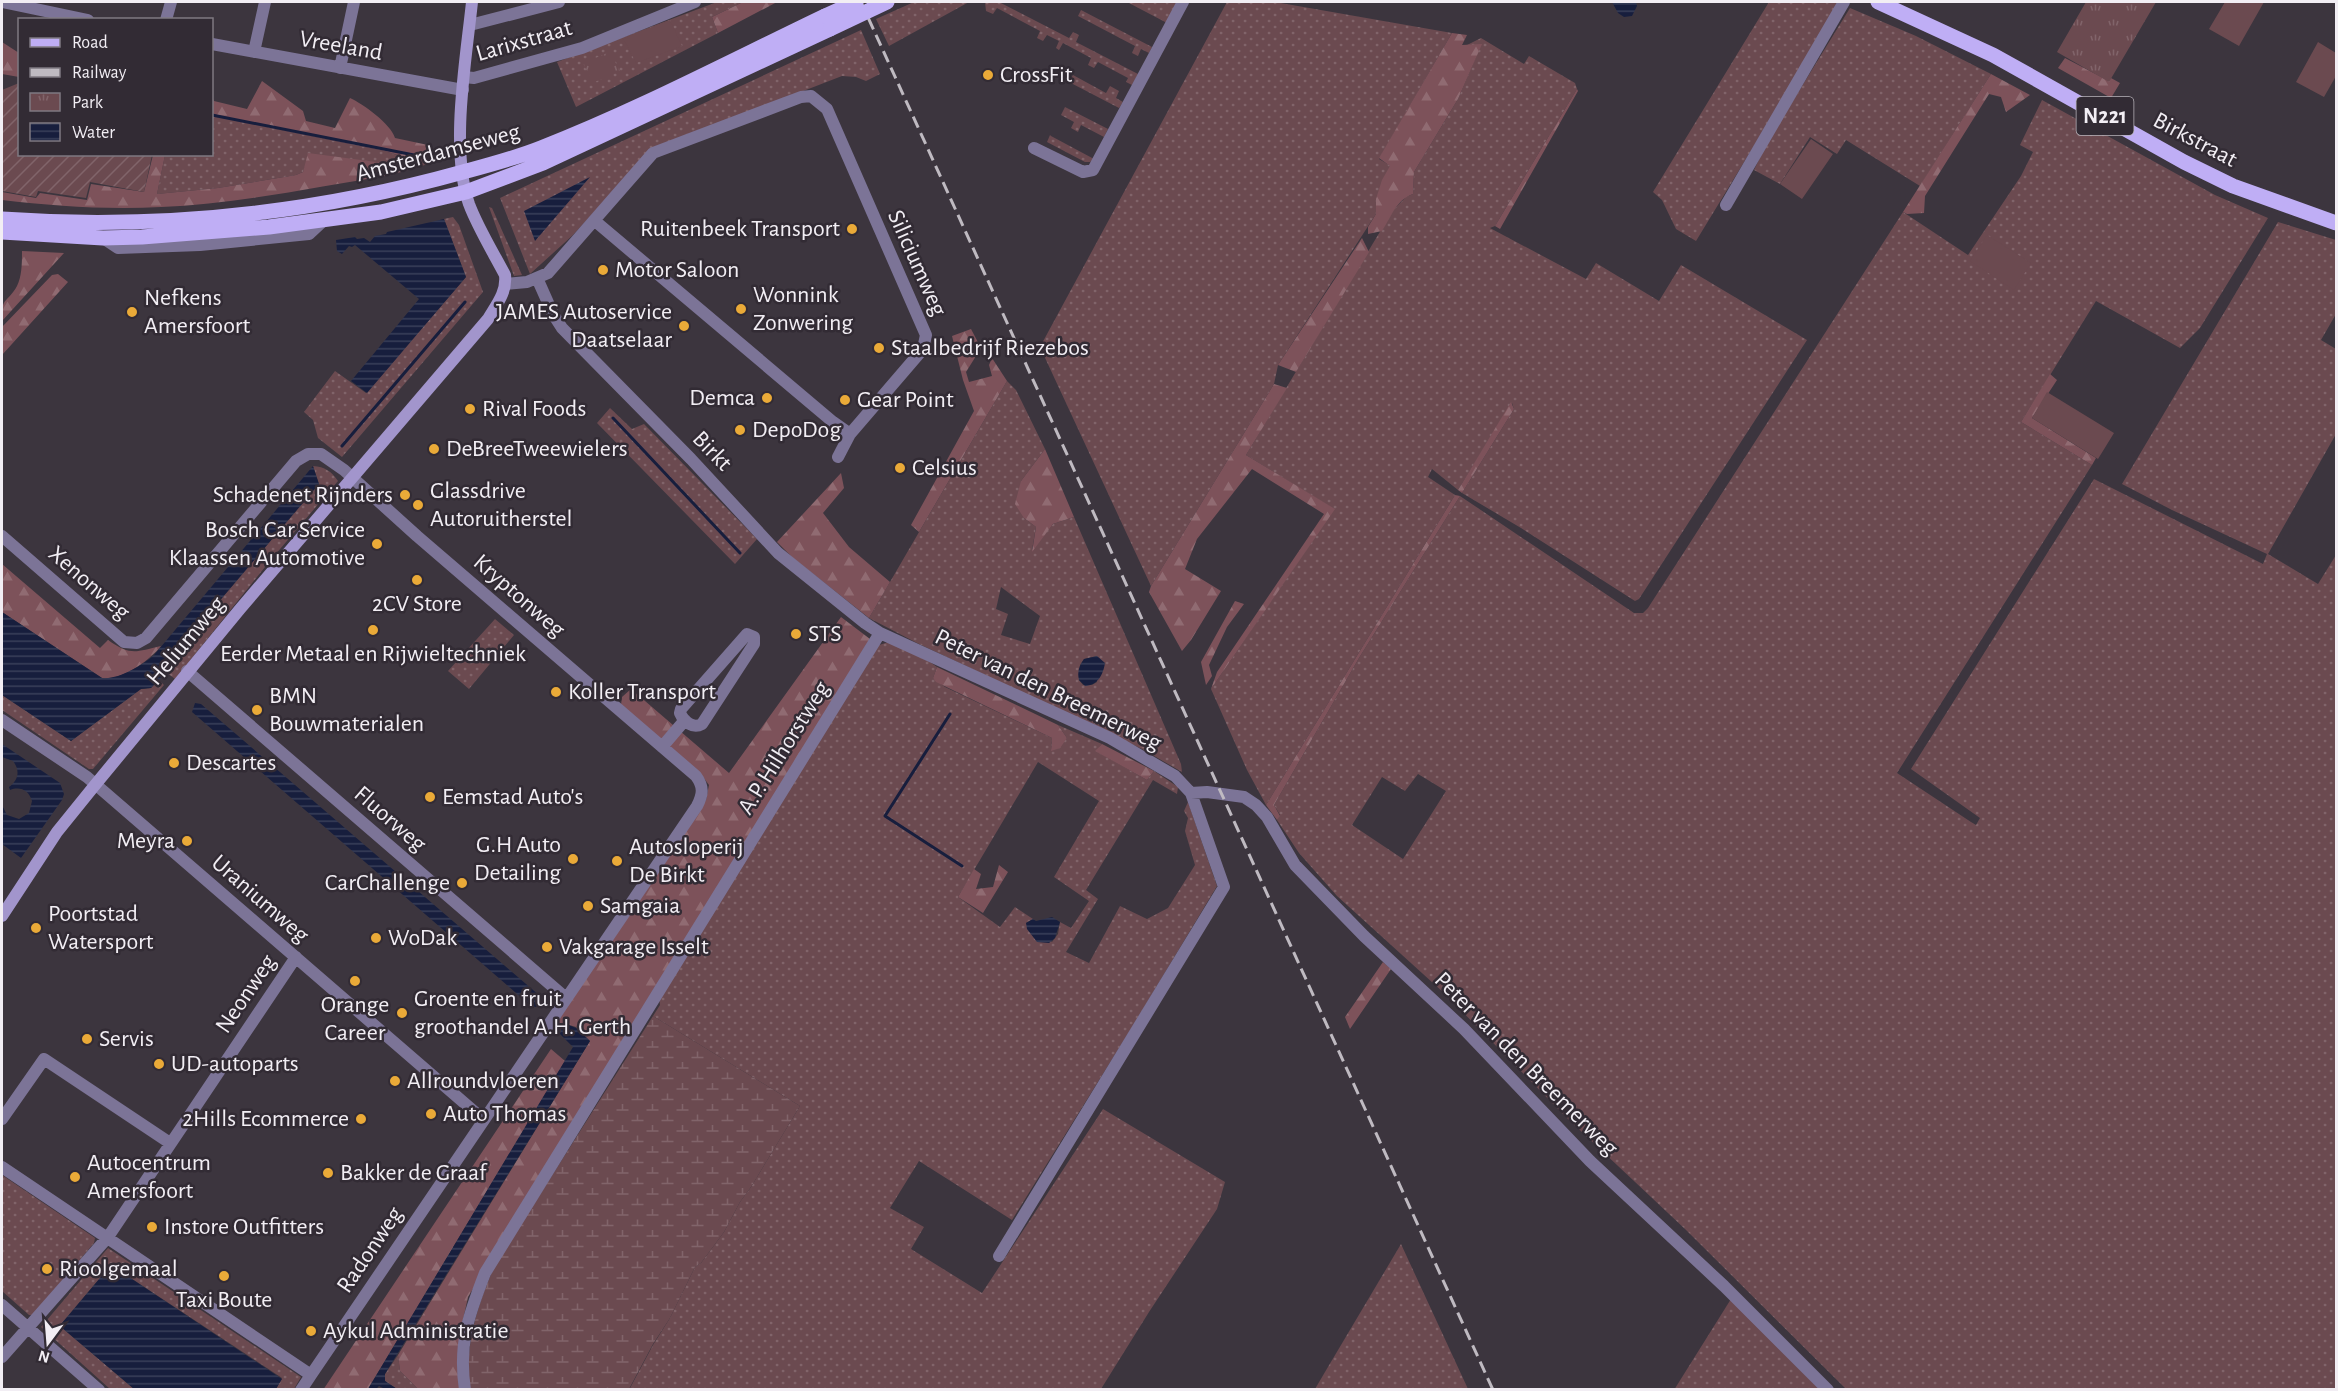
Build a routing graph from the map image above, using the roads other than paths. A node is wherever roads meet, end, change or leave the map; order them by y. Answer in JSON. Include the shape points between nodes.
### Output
{"nodes":[{"id":1,"x":2,"y":2,"type":"edge"},
{"id":2,"x":68,"y":2,"type":"edge"},
{"id":3,"x":171,"y":2,"type":"edge"},
{"id":4,"x":265,"y":2,"type":"edge"},
{"id":5,"x":354,"y":2,"type":"edge"},
{"id":6,"x":472,"y":2,"type":"edge"},
{"id":7,"x":559,"y":2,"type":"edge"},
{"id":8,"x":695,"y":2,"type":"edge"},
{"id":9,"x":856,"y":2,"type":"edge"},
{"id":10,"x":887,"y":2,"type":"edge"},
{"id":11,"x":1183,"y":2,"type":"edge"},
{"id":12,"x":1844,"y":2,"type":"edge"},
{"id":13,"x":1878,"y":2,"type":"edge"},
{"id":14,"x":64,"y":15,"type":"junction"},
{"id":15,"x":78,"y":18,"type":"edge"},
{"id":16,"x":167,"y":18,"type":"edge"},
{"id":17,"x":827,"y":22,"type":"junction"},
{"id":18,"x":470,"y":25,"type":"junction"},
{"id":19,"x":213,"y":44,"type":"edge"},
{"id":20,"x":254,"y":52,"type":"junction"},
{"id":21,"x":340,"y":68,"type":"junction"},
{"id":22,"x":464,"y":77,"type":"junction"},
{"id":23,"x":463,"y":90,"type":"junction"},
{"id":24,"x":1035,"y":148,"type":"dead end"},
{"id":25,"x":462,"y":172,"type":"junction"},
{"id":26,"x":466,"y":192,"type":"junction"},
{"id":27,"x":1726,"y":205,"type":"dead end"},
{"id":28,"x":2,"y":219,"type":"edge"},
{"id":29,"x":595,"y":221,"type":"junction"},
{"id":30,"x":2337,"y":223,"type":"edge"},
{"id":31,"x":2,"y":232,"type":"edge"},
{"id":32,"x":537,"y":278,"type":"junction"},
{"id":33,"x":506,"y":284,"type":"junction"},
{"id":34,"x":850,"y":434,"type":"junction"},
{"id":35,"x":838,"y":458,"type":"dead end"},
{"id":36,"x":352,"y":476,"type":"junction"},
{"id":37,"x":2,"y":536,"type":"edge"},
{"id":38,"x":880,"y":633,"type":"junction"},
{"id":39,"x":187,"y":671,"type":"junction"},
{"id":40,"x":709,"y":678,"type":"junction"},
{"id":41,"x":724,"y":689,"type":"junction"},
{"id":42,"x":2,"y":720,"type":"edge"},
{"id":43,"x":685,"y":720,"type":"junction"},
{"id":44,"x":662,"y":747,"type":"junction"},
{"id":45,"x":95,"y":785,"type":"junction"},
{"id":46,"x":703,"y":789,"type":"joint"},
{"id":47,"x":1191,"y":793,"type":"junction"},
{"id":48,"x":2,"y":916,"type":"edge"},
{"id":49,"x":296,"y":957,"type":"junction"},
{"id":50,"x":566,"y":998,"type":"junction"},
{"id":51,"x":2,"y":1119,"type":"edge"},
{"id":52,"x":484,"y":1120,"type":"junction"},
{"id":53,"x":170,"y":1143,"type":"junction"},
{"id":54,"x":2,"y":1167,"type":"edge"},
{"id":55,"x":108,"y":1237,"type":"junction"},
{"id":56,"x":999,"y":1256,"type":"dead end"},
{"id":57,"x":2,"y":1305,"type":"edge"},
{"id":58,"x":28,"y":1328,"type":"junction"},
{"id":59,"x":2,"y":1358,"type":"edge"},
{"id":60,"x":311,"y":1375,"type":"junction"},
{"id":61,"x":99,"y":1389,"type":"edge"},
{"id":62,"x":301,"y":1389,"type":"edge"},
{"id":63,"x":465,"y":1389,"type":"edge"},
{"id":64,"x":1827,"y":1389,"type":"edge"}],
"edges":[{"from":1,"to":14,"type":"street"},
{"from":2,"to":14,"type":"street"},
{"from":3,"to":16,"type":"street"},
{"from":4,"to":20,"type":"street"},
{"from":5,"to":21,"type":"street"},
{"from":6,"to":18,"type":"street"},
{"from":7,"to":18,"type":"street"},
{"from":8,"to":22,"type":"street","name":"Larixstraat","via":[[582,48],[474,78]]},
{"from":9,"to":17,"type":"main road","name":"Amsterdamseweg","bridge":true},
{"from":10,"to":17,"type":"main road","name":"Amsterdamseweg","bridge":true},
{"from":11,"to":24,"type":"street","via":[[1093,170],[1083,172]]},
{"from":12,"to":27,"type":"street"},
{"from":13,"to":30,"type":"main road","name":"Birkstraat","number":"N221","via":[[1993,55],[2233,186]]},
{"from":14,"to":15,"type":"street"},
{"from":17,"to":25,"type":"main road","name":"Amsterdamseweg","via":[[540,149]]},
{"from":17,"to":26,"type":"main road","name":"Amsterdamseweg","via":[[543,163]]},
{"from":18,"to":22,"type":"street"},
{"from":19,"to":20,"type":"street","name":"Vreeland"},
{"from":20,"to":21,"type":"street","name":"Vreeland"},
{"from":21,"to":23,"type":"street","name":"Vreeland"},
{"from":22,"to":23,"type":"street"},
{"from":23,"to":25,"type":"street"},
{"from":25,"to":26,"type":"street"},
{"from":25,"to":28,"type":"main road","name":"Amsterdamseweg","via":[[416,186],[254,214],[139,223]]},
{"from":26,"to":31,"type":"main road","name":"Amsterdamseweg","via":[[381,212],[180,235],[103,238]]},
{"from":26,"to":33,"type":"street"},
{"from":29,"to":32,"type":"street","name":"Siliciumweg","via":[[548,273]]},
{"from":29,"to":34,"type":"street"},
{"from":29,"to":34,"type":"street","name":"Siliciumweg","via":[[653,153],[801,97],[810,96],[827,109],[926,335],[923,350]]},
{"from":32,"to":33,"type":"street","name":"Siliciumweg"},
{"from":32,"to":38,"type":"street","name":"Birkt","via":[[562,328],[778,553]]},
{"from":33,"to":36,"type":"street","name":"Heliumweg","via":[[488,319]]},
{"from":34,"to":35,"type":"street","name":"Siliciumweg"},
{"from":36,"to":37,"type":"street","name":"Xenonweg","via":[[321,454],[308,454],[296,461],[146,638],[137,643],[124,642]]},
{"from":36,"to":39,"type":"street","name":"Heliumweg"},
{"from":36,"to":44,"type":"street","name":"Kryptonweg"},
{"from":38,"to":47,"type":"street","name":"Peter van den Breemerweg","via":[[1110,738],[1175,776]]},
{"from":38,"to":63,"type":"street","name":"A.P. Hilhorstweg","via":[[485,1273],[472,1304],[462,1346]]},
{"from":39,"to":45,"type":"street","name":"Heliumweg"},
{"from":39,"to":50,"type":"street","name":"Fluorweg"},
{"from":40,"to":41,"type":"street"},
{"from":40,"to":41,"type":"street","via":[[744,636],[751,635],[754,644]]},
{"from":40,"to":43,"type":"street","via":[[681,709]]},
{"from":41,"to":43,"type":"street","via":[[702,724],[692,726]]},
{"from":42,"to":45,"type":"street","name":"Uraniumweg"},
{"from":43,"to":44,"type":"street"},
{"from":44,"to":46,"type":"street","name":"Kryptonweg","via":[[696,776]]},
{"from":45,"to":48,"type":"street","name":"Heliumweg","via":[[57,832]]},
{"from":45,"to":49,"type":"street","name":"Uraniumweg"},
{"from":46,"to":50,"type":"street","name":"Radonweg","via":[[697,806]]},
{"from":47,"to":56,"type":"street","name":"Peter van den Breemerweg","via":[[1224,887]]},
{"from":47,"to":64,"type":"street","name":"Peter van den Breemerweg","via":[[1244,797],[1256,805],[1295,865],[1364,936],[1464,1029],[1590,1161]]},
{"from":49,"to":52,"type":"street","name":"Uraniumweg"},
{"from":49,"to":53,"type":"street","name":"Neonweg"},
{"from":50,"to":52,"type":"street","name":"Radonweg"},
{"from":51,"to":53,"type":"street","via":[[44,1059]]},
{"from":52,"to":60,"type":"street","name":"Radonweg"},
{"from":53,"to":55,"type":"street","name":"Neonweg"},
{"from":54,"to":55,"type":"street"},
{"from":55,"to":58,"type":"street","name":"Neonweg"},
{"from":55,"to":60,"type":"street"},
{"from":57,"to":58,"type":"street"},
{"from":58,"to":59,"type":"street","name":"Neonweg"},
{"from":58,"to":61,"type":"street"},
{"from":60,"to":62,"type":"street","name":"Radonweg"}]}
